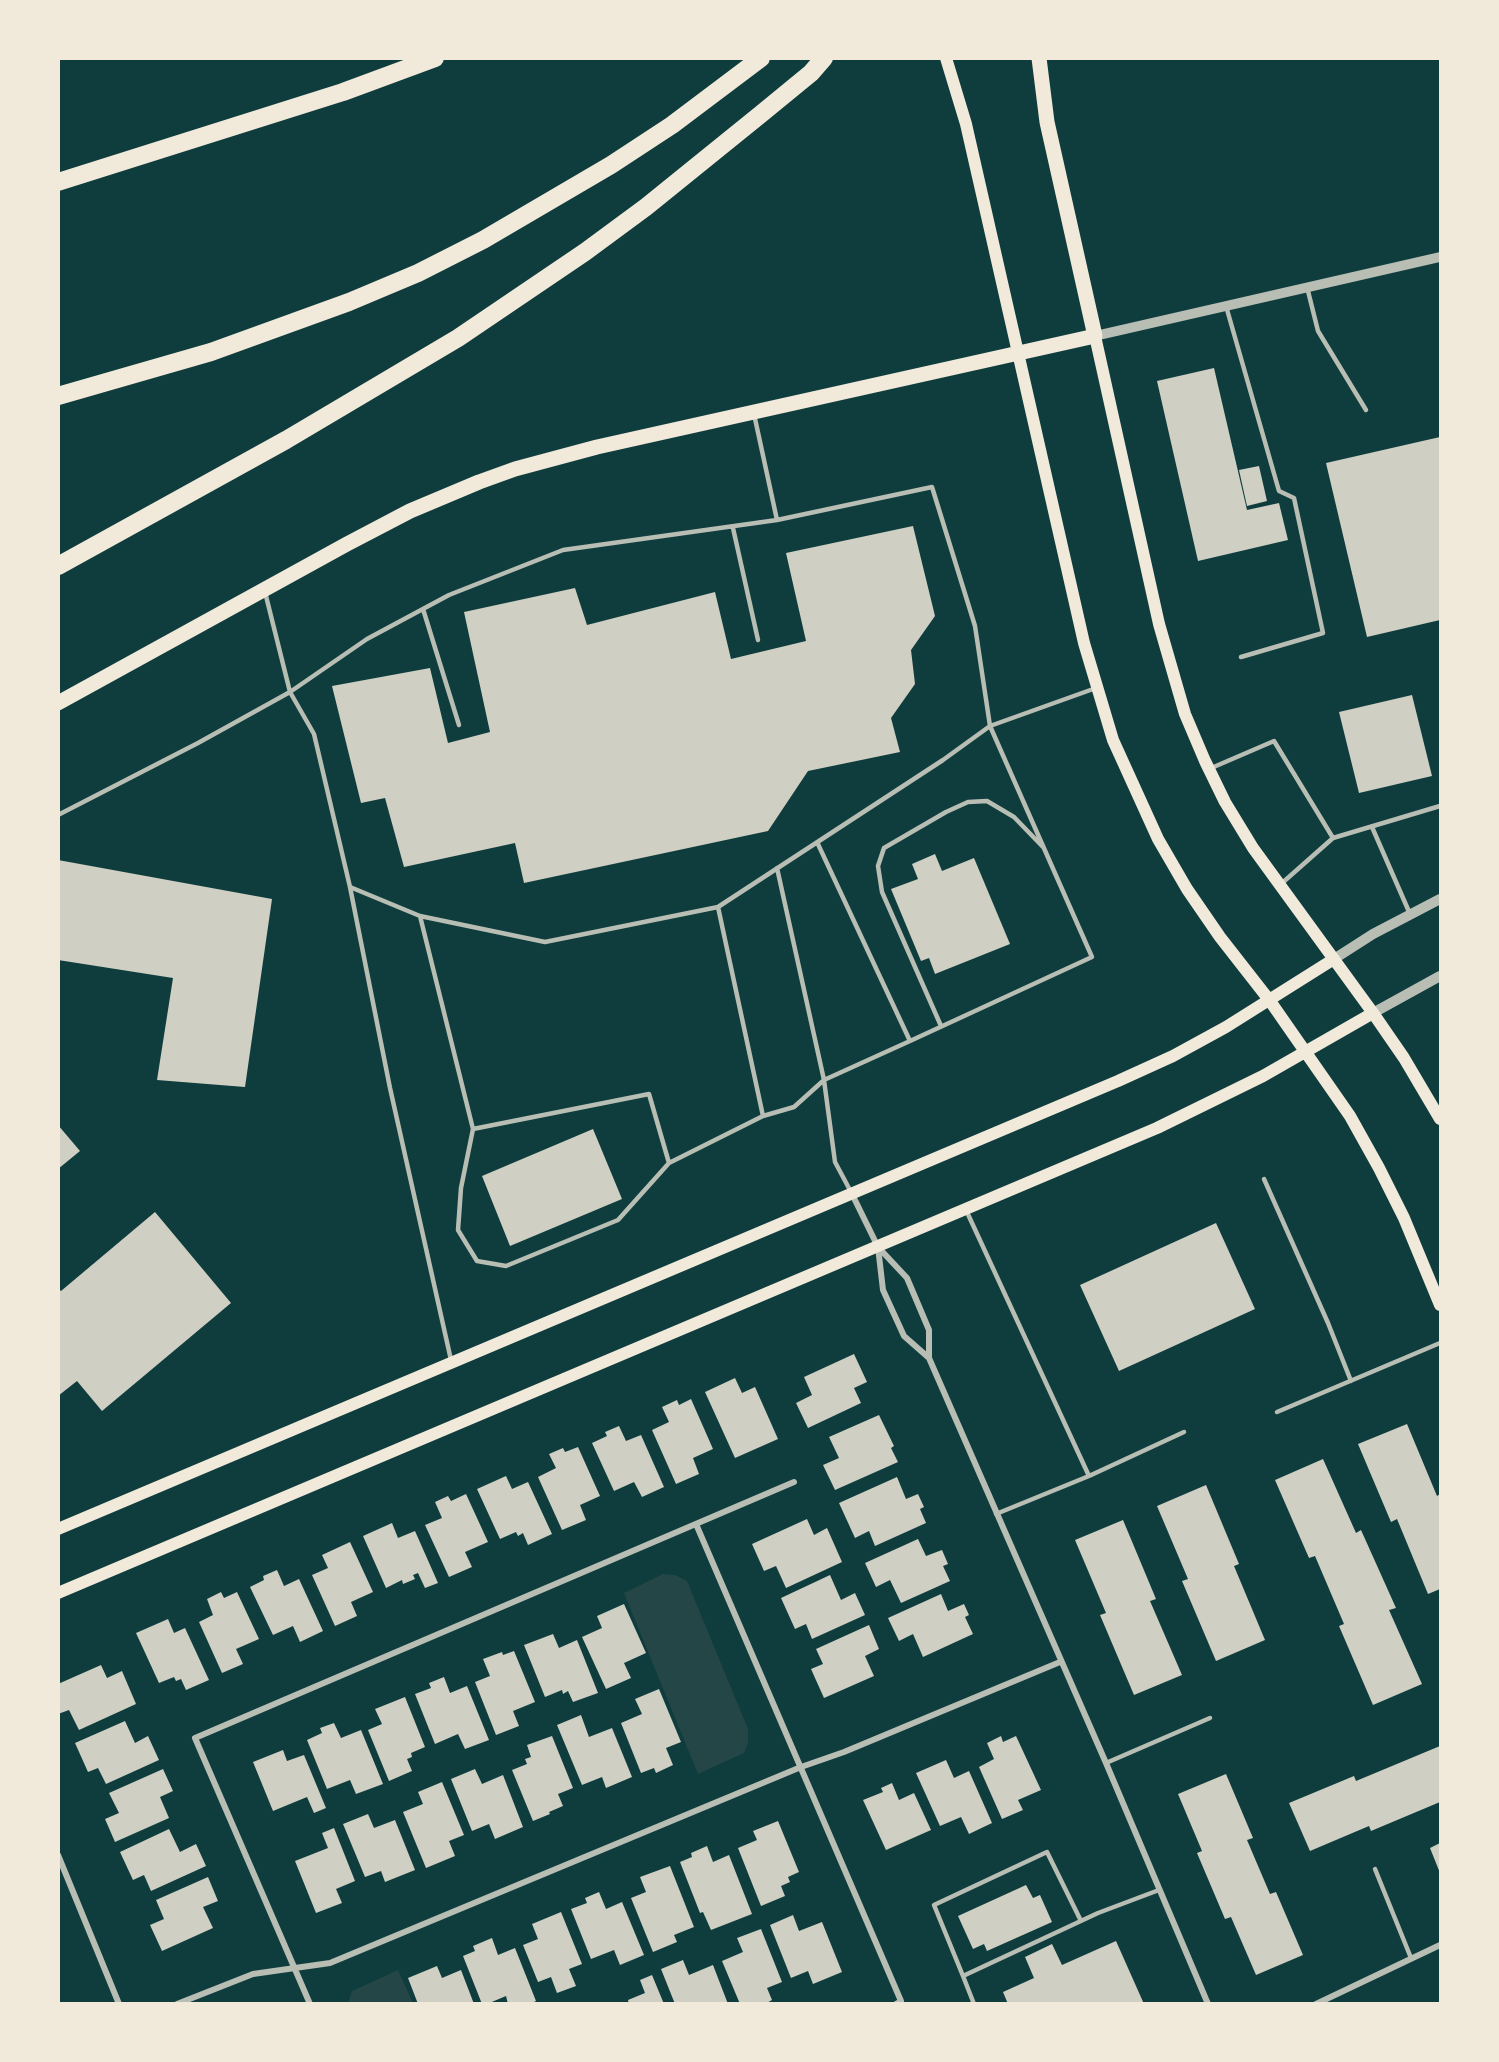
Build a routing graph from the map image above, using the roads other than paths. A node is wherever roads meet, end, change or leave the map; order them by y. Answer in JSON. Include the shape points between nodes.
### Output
{"nodes":[{"id":1,"x":435,"y":58,"type":"edge"},
{"id":2,"x":761,"y":58,"type":"edge"},
{"id":3,"x":824,"y":58,"type":"edge"},
{"id":4,"x":946,"y":58,"type":"edge"},
{"id":5,"x":1039,"y":58,"type":"edge"},
{"id":6,"x":60,"y":181,"type":"edge"},
{"id":7,"x":1440,"y":257,"type":"edge"},
{"id":8,"x":1307,"y":287,"type":"junction"},
{"id":9,"x":1226,"y":306,"type":"junction"},
{"id":10,"x":1095,"y":336,"type":"junction"},
{"id":11,"x":1018,"y":352,"type":"junction"},
{"id":12,"x":58,"y":396,"type":"edge"},
{"id":13,"x":1366,"y":410,"type":"dead end"},
{"id":14,"x":753,"y":412,"type":"junction"},
{"id":15,"x":777,"y":520,"type":"junction"},
{"id":16,"x":733,"y":528,"type":"junction"},
{"id":17,"x":58,"y":566,"type":"edge"},
{"id":18,"x":264,"y":590,"type":"junction"},
{"id":19,"x":423,"y":609,"type":"junction"},
{"id":20,"x":758,"y":640,"type":"dead end"},
{"id":21,"x":1241,"y":657,"type":"dead end"},
{"id":22,"x":1096,"y":688,"type":"junction"},
{"id":23,"x":290,"y":692,"type":"junction"},
{"id":24,"x":58,"y":704,"type":"edge"},
{"id":25,"x":459,"y":725,"type":"dead end"},
{"id":26,"x":990,"y":726,"type":"junction"},
{"id":27,"x":1209,"y":769,"type":"junction"},
{"id":28,"x":1440,"y":806,"type":"edge"},
{"id":29,"x":58,"y":815,"type":"edge"},
{"id":30,"x":1372,"y":827,"type":"junction"},
{"id":31,"x":1334,"y":838,"type":"junction"},
{"id":32,"x":817,"y":842,"type":"junction"},
{"id":33,"x":1045,"y":849,"type":"junction"},
{"id":34,"x":777,"y":868,"type":"junction"},
{"id":35,"x":1279,"y":886,"type":"junction"},
{"id":36,"x":350,"y":887,"type":"junction"},
{"id":37,"x":1440,"y":899,"type":"edge"},
{"id":38,"x":718,"y":907,"type":"junction"},
{"id":39,"x":1410,"y":914,"type":"junction"},
{"id":40,"x":420,"y":916,"type":"junction"},
{"id":41,"x":1334,"y":959,"type":"junction"},
{"id":42,"x":1440,"y":976,"type":"edge"},
{"id":43,"x":1270,"y":1001,"type":"junction"},
{"id":44,"x":1373,"y":1013,"type":"junction"},
{"id":45,"x":941,"y":1026,"type":"junction"},
{"id":46,"x":910,"y":1041,"type":"junction"},
{"id":47,"x":1306,"y":1051,"type":"junction"},
{"id":48,"x":824,"y":1080,"type":"junction"},
{"id":49,"x":763,"y":1116,"type":"junction"},
{"id":50,"x":1440,"y":1119,"type":"edge"},
{"id":51,"x":473,"y":1129,"type":"junction"},
{"id":52,"x":669,"y":1163,"type":"junction"},
{"id":53,"x":1264,"y":1179,"type":"dead end"},
{"id":54,"x":852,"y":1194,"type":"junction"},
{"id":55,"x":966,"y":1209,"type":"junction"},
{"id":56,"x":878,"y":1247,"type":"junction"},
{"id":57,"x":1440,"y":1305,"type":"edge"},
{"id":58,"x":1440,"y":1343,"type":"edge"},
{"id":59,"x":928,"y":1358,"type":"junction"},
{"id":60,"x":452,"y":1362,"type":"junction"},
{"id":61,"x":1351,"y":1381,"type":"junction"},
{"id":62,"x":1277,"y":1412,"type":"dead end"},
{"id":63,"x":1184,"y":1432,"type":"dead end"},
{"id":64,"x":1089,"y":1476,"type":"junction"},
{"id":65,"x":794,"y":1482,"type":"dead end"},
{"id":66,"x":996,"y":1514,"type":"junction"},
{"id":67,"x":696,"y":1524,"type":"junction"},
{"id":68,"x":58,"y":1529,"type":"edge"},
{"id":69,"x":58,"y":1593,"type":"edge"},
{"id":70,"x":1060,"y":1662,"type":"junction"},
{"id":71,"x":1210,"y":1718,"type":"dead end"},
{"id":72,"x":1106,"y":1763,"type":"junction"},
{"id":73,"x":801,"y":1767,"type":"junction"},
{"id":74,"x":58,"y":1855,"type":"edge"},
{"id":75,"x":1375,"y":1869,"type":"dead end"},
{"id":76,"x":1160,"y":1890,"type":"junction"},
{"id":77,"x":1081,"y":1921,"type":"junction"},
{"id":78,"x":1440,"y":1946,"type":"edge"},
{"id":79,"x":1411,"y":1958,"type":"junction"},
{"id":80,"x":294,"y":1967,"type":"junction"},
{"id":81,"x":963,"y":1976,"type":"junction"},
{"id":82,"x":119,"y":2004,"type":"edge"},
{"id":83,"x":177,"y":2004,"type":"edge"},
{"id":84,"x":310,"y":2004,"type":"edge"},
{"id":85,"x":896,"y":2004,"type":"edge"},
{"id":86,"x":974,"y":2004,"type":"edge"},
{"id":87,"x":1208,"y":2004,"type":"edge"},
{"id":88,"x":1316,"y":2004,"type":"edge"}],
"edges":[{"from":1,"to":6,"type":"highway","via":[[343,92]]},
{"from":2,"to":12,"type":"highway","via":[[611,165],[418,273],[212,352]]},
{"from":3,"to":17,"type":"highway","via":[[811,73],[646,207],[458,338],[286,440]]},
{"from":4,"to":11,"type":"main road","via":[[966,124]]},
{"from":5,"to":10,"type":"main road","via":[[1047,122]]},
{"from":7,"to":8,"type":"street"},
{"from":8,"to":9,"type":"street"},
{"from":8,"to":13,"type":"lane","via":[[1318,331]]},
{"from":9,"to":10,"type":"street"},
{"from":9,"to":21,"type":"lane","via":[[1279,491],[1294,498],[1323,633]]},
{"from":10,"to":11,"type":"main road"},
{"from":10,"to":27,"type":"main road","via":[[1159,624],[1185,714]]},
{"from":11,"to":14,"type":"main road"},
{"from":11,"to":22,"type":"main road"},
{"from":14,"to":15,"type":"lane"},
{"from":14,"to":18,"type":"main road","via":[[554,458],[479,482],[410,511]]},
{"from":15,"to":16,"type":"lane"},
{"from":15,"to":26,"type":"lane","via":[[932,487],[975,626]]},
{"from":16,"to":19,"type":"lane","via":[[563,550]]},
{"from":16,"to":20,"type":"lane"},
{"from":18,"to":23,"type":"lane"},
{"from":18,"to":24,"type":"main road"},
{"from":19,"to":23,"type":"lane","via":[[367,639]]},
{"from":19,"to":25,"type":"lane"},
{"from":22,"to":26,"type":"lane"},
{"from":22,"to":43,"type":"main road","via":[[1113,740],[1158,839],[1220,937]]},
{"from":23,"to":29,"type":"lane"},
{"from":23,"to":36,"type":"lane","via":[[314,734]]},
{"from":26,"to":32,"type":"lane"},
{"from":26,"to":33,"type":"lane"},
{"from":27,"to":31,"type":"lane","via":[[1274,741]]},
{"from":27,"to":35,"type":"main road","via":[[1231,812]]},
{"from":28,"to":30,"type":"lane"},
{"from":30,"to":31,"type":"lane"},
{"from":30,"to":39,"type":"lane"},
{"from":31,"to":35,"type":"lane"},
{"from":32,"to":34,"type":"lane"},
{"from":32,"to":46,"type":"lane"},
{"from":33,"to":45,"type":"lane","via":[[1092,957]]},
{"from":33,"to":45,"type":"lane","via":[[1014,817],[987,801],[968,802],[946,812],[884,848],[878,866],[882,892]]},
{"from":34,"to":38,"type":"lane"},
{"from":34,"to":48,"type":"lane"},
{"from":35,"to":41,"type":"main road"},
{"from":36,"to":40,"type":"lane"},
{"from":36,"to":60,"type":"lane","via":[[390,1088]]},
{"from":37,"to":39,"type":"street"},
{"from":38,"to":40,"type":"lane","via":[[545,942]]},
{"from":38,"to":49,"type":"lane"},
{"from":39,"to":41,"type":"street"},
{"from":40,"to":51,"type":"lane"},
{"from":41,"to":43,"type":"main road"},
{"from":41,"to":44,"type":"main road"},
{"from":42,"to":44,"type":"street"},
{"from":43,"to":47,"type":"main road"},
{"from":43,"to":54,"type":"main road","via":[[1173,1056]]},
{"from":44,"to":47,"type":"main road"},
{"from":44,"to":50,"type":"main road"},
{"from":45,"to":46,"type":"lane"},
{"from":46,"to":48,"type":"lane"},
{"from":47,"to":55,"type":"main road","via":[[1157,1128]]},
{"from":47,"to":57,"type":"main road","via":[[1379,1168]]},
{"from":48,"to":49,"type":"lane","via":[[794,1107]]},
{"from":48,"to":54,"type":"lane","via":[[835,1162]]},
{"from":49,"to":52,"type":"lane"},
{"from":51,"to":52,"type":"lane","via":[[649,1094]]},
{"from":51,"to":52,"type":"lane","via":[[461,1188],[458,1230],[477,1261],[506,1266],[618,1220]]},
{"from":53,"to":61,"type":"lane"},
{"from":54,"to":56,"type":"street"},
{"from":54,"to":60,"type":"main road"},
{"from":55,"to":56,"type":"main road"},
{"from":55,"to":64,"type":"lane"},
{"from":56,"to":59,"type":"street","via":[[883,1290],[904,1336]]},
{"from":56,"to":59,"type":"street","via":[[907,1278],[929,1330]]},
{"from":56,"to":69,"type":"main road"},
{"from":58,"to":61,"type":"lane"},
{"from":59,"to":66,"type":"street"},
{"from":60,"to":68,"type":"main road"},
{"from":61,"to":62,"type":"lane"},
{"from":63,"to":64,"type":"lane"},
{"from":64,"to":66,"type":"lane"},
{"from":65,"to":67,"type":"street"},
{"from":66,"to":70,"type":"street"},
{"from":67,"to":73,"type":"street"},
{"from":67,"to":80,"type":"street","via":[[195,1738]]},
{"from":70,"to":72,"type":"street"},
{"from":70,"to":73,"type":"street"},
{"from":71,"to":72,"type":"lane"},
{"from":72,"to":76,"type":"street"},
{"from":73,"to":80,"type":"street","via":[[330,1963]]},
{"from":73,"to":85,"type":"street","via":[[901,2001]]},
{"from":74,"to":82,"type":"street"},
{"from":75,"to":79,"type":"lane"},
{"from":76,"to":77,"type":"lane"},
{"from":76,"to":87,"type":"street"},
{"from":77,"to":81,"type":"lane"},
{"from":77,"to":81,"type":"lane","via":[[1047,1852],[934,1905]]},
{"from":78,"to":79,"type":"street"},
{"from":79,"to":88,"type":"street"},
{"from":80,"to":83,"type":"street","via":[[253,1974]]},
{"from":80,"to":84,"type":"street"},
{"from":81,"to":86,"type":"lane"}]}
